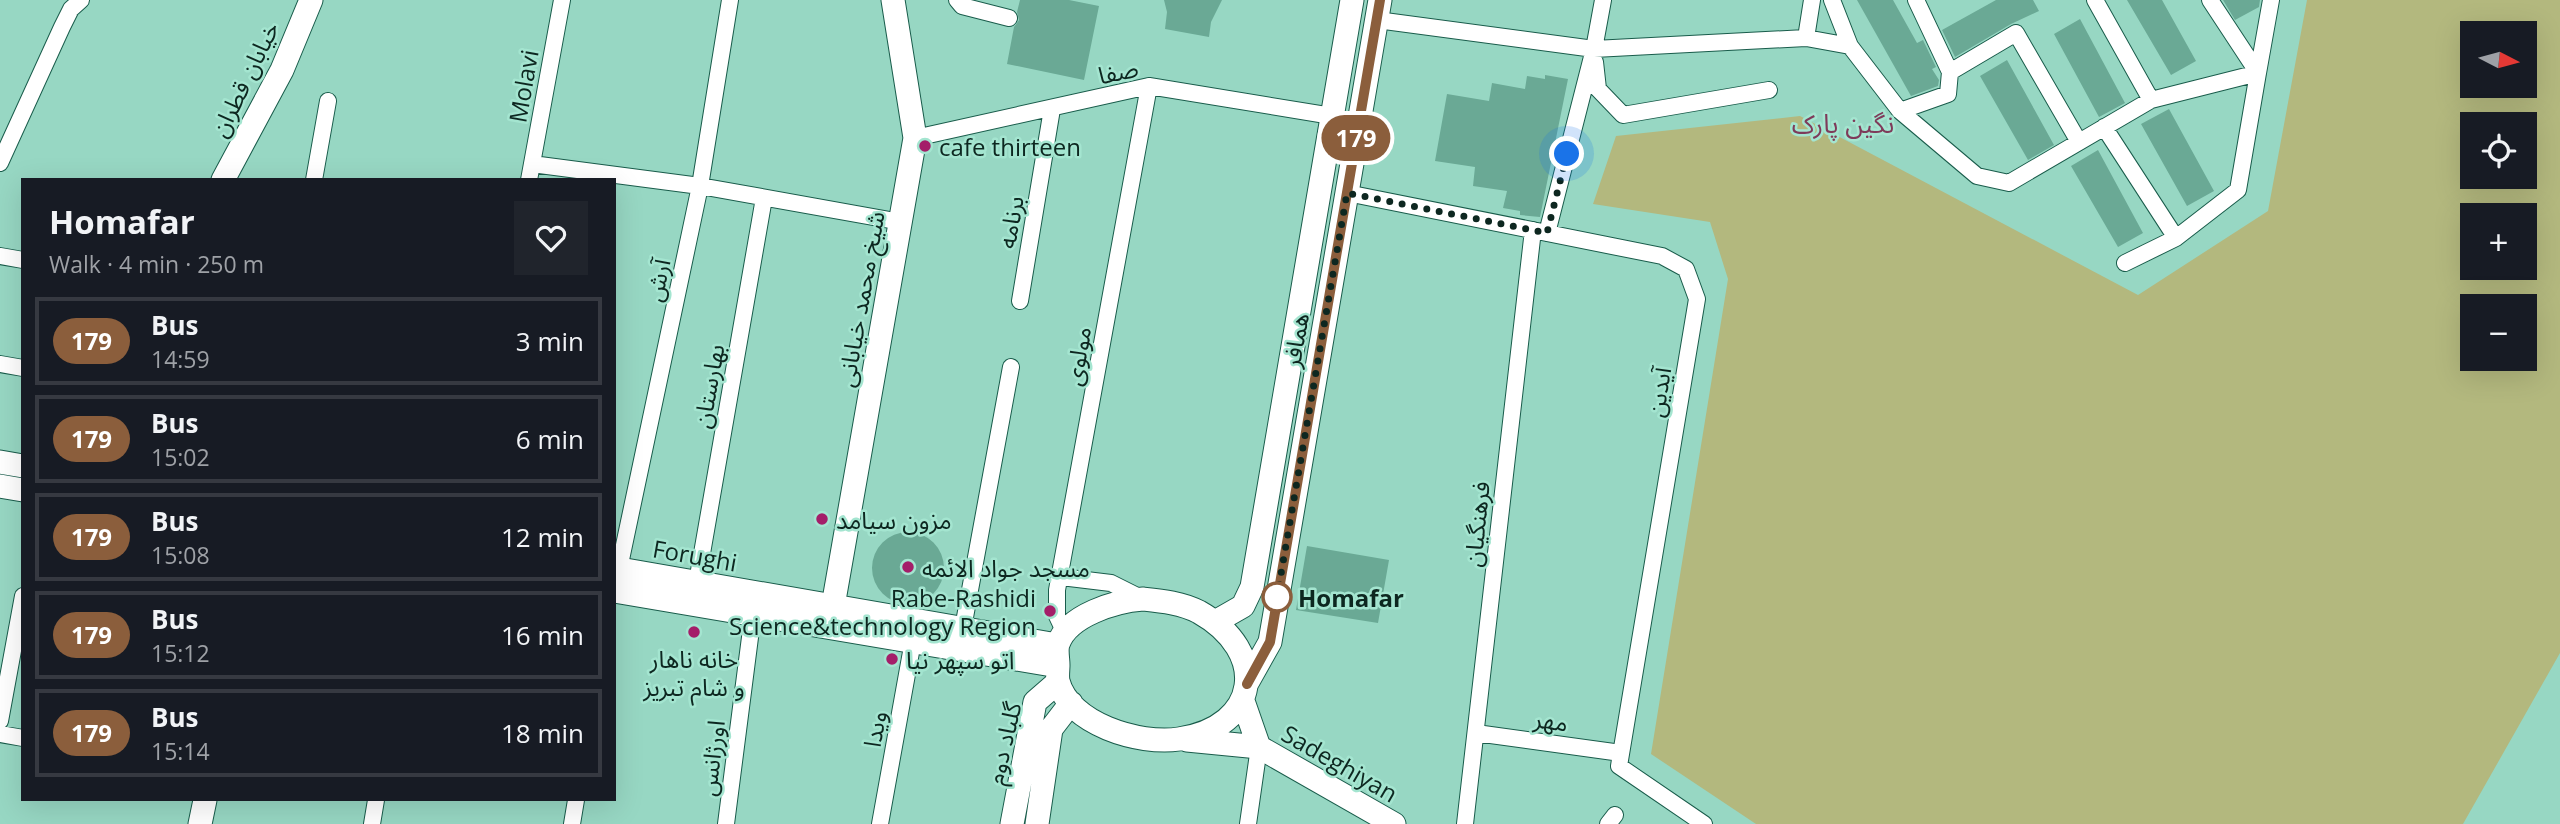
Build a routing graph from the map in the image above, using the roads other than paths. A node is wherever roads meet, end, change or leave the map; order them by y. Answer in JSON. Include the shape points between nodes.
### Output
{"nodes":[{"id":1,"x":80,"y":0,"type":"edge"},
{"id":2,"x":311,"y":0,"type":"edge"},
{"id":3,"x":544,"y":0,"type":"edge"},
{"id":4,"x":730,"y":0,"type":"edge"},
{"id":5,"x":893,"y":0,"type":"edge"},
{"id":6,"x":957,"y":0,"type":"edge"},
{"id":7,"x":1352,"y":0,"type":"edge"},
{"id":8,"x":1602,"y":0,"type":"edge"},
{"id":9,"x":1812,"y":0,"type":"edge"},
{"id":10,"x":1832,"y":0,"type":"edge"},
{"id":11,"x":1916,"y":0,"type":"edge"},
{"id":12,"x":2095,"y":0,"type":"edge"},
{"id":13,"x":2210,"y":0,"type":"edge"},
{"id":14,"x":2271,"y":0,"type":"edge"},
{"id":15,"x":562,"y":1,"type":"edge"},
{"id":16,"x":1378,"y":10,"type":"edge"},
{"id":17,"x":1009,"y":18,"type":"dead end"},
{"id":18,"x":1806,"y":38,"type":"junction"},
{"id":19,"x":1850,"y":46,"type":"junction"},
{"id":20,"x":1594,"y":49,"type":"junction"},
{"id":21,"x":1950,"y":72,"type":"junction"},
{"id":22,"x":2258,"y":73,"type":"junction"},
{"id":23,"x":1149,"y":86,"type":"junction"},
{"id":24,"x":1769,"y":90,"type":"dead end"},
{"id":25,"x":2151,"y":100,"type":"junction"},
{"id":26,"x":328,"y":101,"type":"dead end"},
{"id":27,"x":1052,"y":109,"type":"junction"},
{"id":28,"x":1900,"y":111,"type":"junction"},
{"id":29,"x":1332,"y":116,"type":"junction"},
{"id":30,"x":2104,"y":127,"type":"junction"},
{"id":31,"x":915,"y":138,"type":"junction"},
{"id":32,"x":2079,"y":142,"type":"junction"},
{"id":33,"x":0,"y":163,"type":"edge"},
{"id":34,"x":532,"y":163,"type":"junction"},
{"id":35,"x":224,"y":178,"type":"edge"},
{"id":36,"x":314,"y":178,"type":"edge"},
{"id":37,"x":529,"y":178,"type":"edge"},
{"id":38,"x":700,"y":186,"type":"junction"},
{"id":39,"x":1347,"y":193,"type":"junction"},
{"id":40,"x":764,"y":198,"type":"junction"},
{"id":41,"x":901,"y":222,"type":"junction"},
{"id":42,"x":1540,"y":231,"type":"junction"},
{"id":43,"x":2176,"y":238,"type":"junction"},
{"id":44,"x":0,"y":256,"type":"edge"},
{"id":45,"x":21,"y":260,"type":"edge"},
{"id":46,"x":2125,"y":263,"type":"dead end"},
{"id":47,"x":1020,"y":301,"type":"dead end"},
{"id":48,"x":0,"y":364,"type":"edge"},
{"id":49,"x":1011,"y":367,"type":"dead end"},
{"id":50,"x":21,"y":368,"type":"edge"},
{"id":51,"x":1273,"y":460,"type":"junction"},
{"id":52,"x":0,"y":462,"type":"edge"},
{"id":53,"x":1300,"y":464,"type":"junction"},
{"id":54,"x":21,"y":466,"type":"edge"},
{"id":55,"x":0,"y":486,"type":"edge"},
{"id":56,"x":21,"y":490,"type":"edge"},
{"id":57,"x":616,"y":576,"type":"edge"},
{"id":58,"x":1060,"y":577,"type":"junction"},
{"id":59,"x":697,"y":582,"type":"junction"},
{"id":60,"x":1143,"y":599,"type":"junction"},
{"id":61,"x":833,"y":606,"type":"junction"},
{"id":62,"x":21,"y":607,"type":"edge"},
{"id":63,"x":753,"y":614,"type":"junction"},
{"id":64,"x":1215,"y":622,"type":"junction"},
{"id":65,"x":963,"y":628,"type":"junction"},
{"id":66,"x":913,"y":641,"type":"junction"},
{"id":67,"x":1060,"y":656,"type":"junction"},
{"id":68,"x":1245,"y":692,"type":"junction"},
{"id":69,"x":1071,"y":703,"type":"junction"},
{"id":70,"x":0,"y":721,"type":"edge"},
{"id":71,"x":1476,"y":733,"type":"junction"},
{"id":72,"x":0,"y":734,"type":"edge"},
{"id":73,"x":21,"y":738,"type":"edge"},
{"id":74,"x":1180,"y":739,"type":"junction"},
{"id":75,"x":1259,"y":747,"type":"junction"},
{"id":76,"x":1621,"y":753,"type":"junction"},
{"id":77,"x":205,"y":801,"type":"edge"},
{"id":78,"x":376,"y":801,"type":"edge"},
{"id":79,"x":576,"y":801,"type":"edge"},
{"id":80,"x":200,"y":824,"type":"edge"},
{"id":81,"x":372,"y":824,"type":"edge"},
{"id":82,"x":572,"y":824,"type":"edge"},
{"id":83,"x":726,"y":824,"type":"edge"},
{"id":84,"x":880,"y":824,"type":"edge"},
{"id":85,"x":1012,"y":824,"type":"edge"},
{"id":86,"x":1037,"y":824,"type":"edge"},
{"id":87,"x":1248,"y":824,"type":"edge"},
{"id":88,"x":1394,"y":824,"type":"edge"},
{"id":89,"x":1465,"y":824,"type":"edge"},
{"id":90,"x":1704,"y":824,"type":"edge"}],
"edges":[{"from":1,"to":33,"type":"street","via":[[62,27]]},
{"from":2,"to":35,"type":"main road","name":"خیابان قطران","via":[[282,70]]},
{"from":3,"to":15,"type":"street"},
{"from":4,"to":38,"type":"street","name":"آرش"},
{"from":5,"to":31,"type":"main road","name":"شیخ محمد خیابانی"},
{"from":6,"to":17,"type":"street","via":[[962,6]]},
{"from":7,"to":29,"type":"main road","name":"همافر"},
{"from":8,"to":20,"type":"street"},
{"from":9,"to":18,"type":"street"},
{"from":10,"to":19,"type":"street"},
{"from":11,"to":21,"type":"street"},
{"from":12,"to":25,"type":"street"},
{"from":13,"to":22,"type":"street"},
{"from":14,"to":22,"type":"street"},
{"from":15,"to":34,"type":"street","name":"Molavi"},
{"from":16,"to":20,"type":"street"},
{"from":16,"to":39,"type":"main road","name":"همافر"},
{"from":18,"to":19,"type":"street"},
{"from":18,"to":20,"type":"street"},
{"from":19,"to":28,"type":"street"},
{"from":20,"to":24,"type":"street","via":[[1598,89],[1623,115]]},
{"from":20,"to":42,"type":"street","name":"فرهنگیان"},
{"from":21,"to":28,"type":"street","via":[[1948,94]]},
{"from":21,"to":32,"type":"street","via":[[2016,33]]},
{"from":22,"to":25,"type":"street"},
{"from":22,"to":43,"type":"street","via":[[2238,190]]},
{"from":23,"to":27,"type":"street","name":"صفا"},
{"from":23,"to":29,"type":"street","name":"صفا"},
{"from":23,"to":58,"type":"street","name":"مولوی"},
{"from":25,"to":30,"type":"street"},
{"from":26,"to":36,"type":"street"},
{"from":27,"to":31,"type":"street","name":"صفا"},
{"from":27,"to":47,"type":"street","name":"برنامه"},
{"from":28,"to":32,"type":"street","via":[[1977,176],[2010,183]]},
{"from":29,"to":51,"type":"main road","name":"همافر"},
{"from":30,"to":32,"type":"street"},
{"from":30,"to":43,"type":"street"},
{"from":31,"to":41,"type":"main road","name":"شیخ محمد خیابانی"},
{"from":34,"to":37,"type":"street","name":"Molavi"},
{"from":34,"to":38,"type":"street"},
{"from":38,"to":40,"type":"street"},
{"from":38,"to":57,"type":"street","name":"آرش"},
{"from":39,"to":42,"type":"street","name":"آیدین"},
{"from":39,"to":53,"type":"main road","name":"همافر"},
{"from":40,"to":41,"type":"street"},
{"from":40,"to":59,"type":"street","name":"بهارستان"},
{"from":41,"to":61,"type":"main road","name":"شیخ محمد خیابانی"},
{"from":42,"to":71,"type":"street","name":"فرهنگیان"},
{"from":42,"to":76,"type":"street","name":"آیدین","via":[[1662,256],[1686,269],[1697,299]]},
{"from":43,"to":46,"type":"street"},
{"from":44,"to":45,"type":"street"},
{"from":48,"to":50,"type":"street"},
{"from":49,"to":65,"type":"street"},
{"from":51,"to":53,"type":"main road"},
{"from":51,"to":64,"type":"main road","name":"همافر","via":[[1252,587],[1243,606]]},
{"from":52,"to":54,"type":"main road"},
{"from":53,"to":68,"type":"main road","name":"همافر","via":[[1270,642]]},
{"from":55,"to":56,"type":"main road"},
{"from":57,"to":59,"type":"main road","name":"Forughi"},
{"from":57,"to":63,"type":"main road","name":"Forughi"},
{"from":58,"to":60,"type":"street","via":[[1111,583]]},
{"from":58,"to":67,"type":"street","name":"مولوی","via":[[1055,605]]},
{"from":59,"to":61,"type":"main road","name":"Forughi"},
{"from":60,"to":64,"type":"main road","via":[[1198,611]]},
{"from":60,"to":67,"type":"main road","via":[[1104,606],[1083,616]]},
{"from":61,"to":65,"type":"main road","name":"Forughi"},
{"from":62,"to":70,"type":"street"},
{"from":63,"to":66,"type":"main road","name":"Forughi"},
{"from":63,"to":83,"type":"street","name":"اورژانس"},
{"from":64,"to":68,"type":"main road","via":[[1232,637],[1245,659]]},
{"from":65,"to":67,"type":"main road","name":"Forughi"},
{"from":66,"to":67,"type":"main road","name":"Forughi"},
{"from":66,"to":84,"type":"street","name":"ویدا"},
{"from":67,"to":69,"type":"main road"},
{"from":67,"to":85,"type":"main road","name":"گلباد دوم","via":[[1035,702]]},
{"from":68,"to":74,"type":"main road","via":[[1220,724]]},
{"from":68,"to":75,"type":"main road"},
{"from":69,"to":74,"type":"main road","via":[[1106,729],[1124,735]]},
{"from":69,"to":86,"type":"main road","name":"گلباد دوم","via":[[1051,729]]},
{"from":71,"to":76,"type":"street","name":"مهر"},
{"from":71,"to":89,"type":"street","name":"فرهنگیان"},
{"from":72,"to":73,"type":"street"},
{"from":74,"to":75,"type":"main road"},
{"from":75,"to":87,"type":"street"},
{"from":75,"to":88,"type":"main road","name":"Sadeghiyan"},
{"from":76,"to":90,"type":"street","via":[[1619,766]]},
{"from":77,"to":80,"type":"main road"},
{"from":78,"to":81,"type":"street"},
{"from":79,"to":82,"type":"street"}]}
